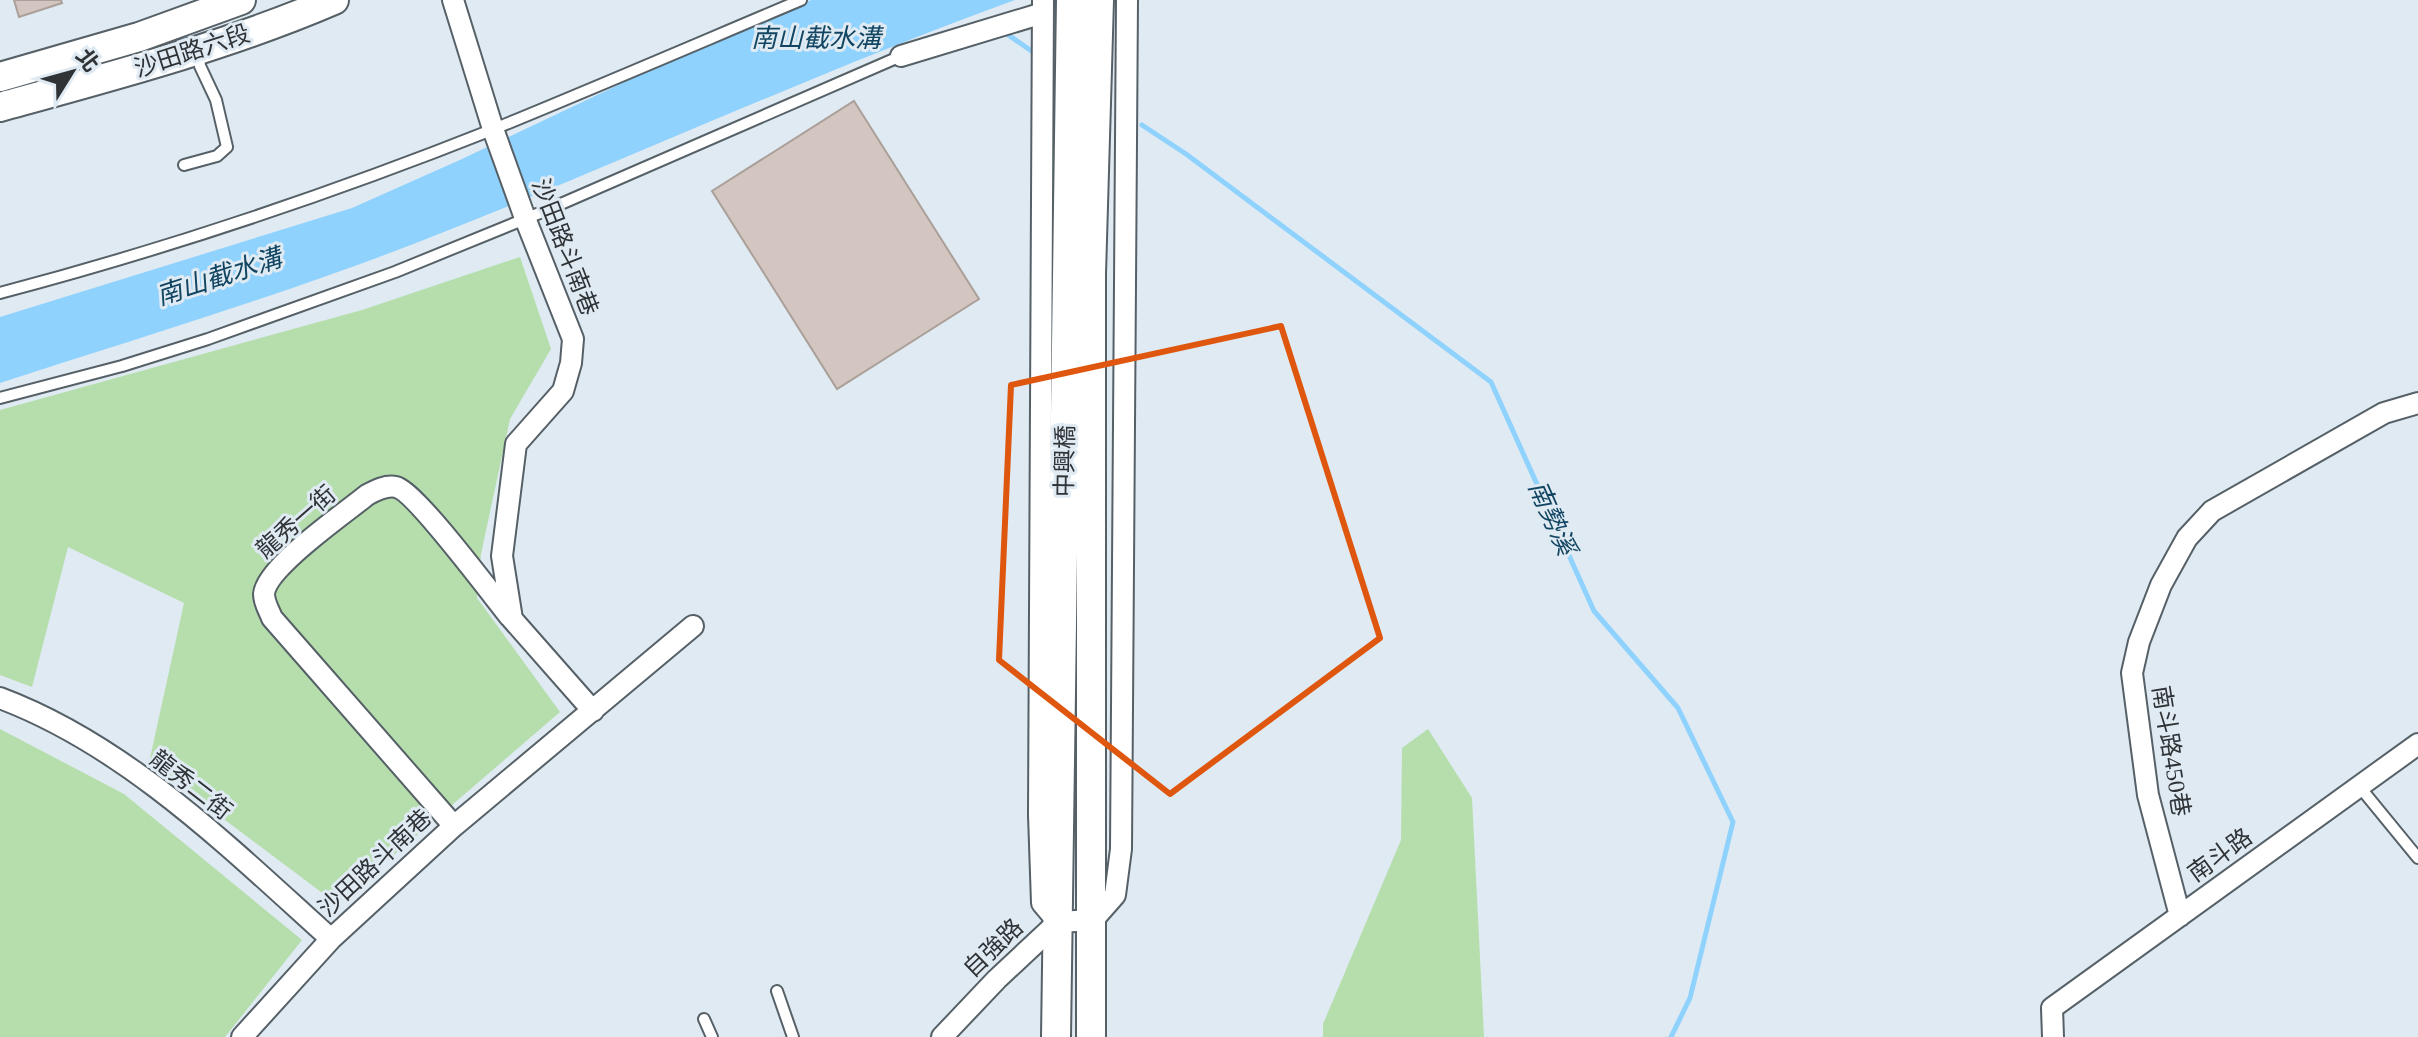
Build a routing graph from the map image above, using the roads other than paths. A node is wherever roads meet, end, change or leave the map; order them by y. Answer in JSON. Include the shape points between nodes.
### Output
{"nodes":[{"id":1,"x":241,"y":0,"type":"edge"},
{"id":2,"x":334,"y":0,"type":"edge"},
{"id":3,"x":453,"y":0,"type":"edge"},
{"id":4,"x":801,"y":0,"type":"edge"},
{"id":5,"x":1071,"y":0,"type":"edge"},
{"id":6,"x":1099,"y":0,"type":"edge"},
{"id":7,"x":1127,"y":0,"type":"edge"},
{"id":8,"x":1042,"y":9,"type":"edge"},
{"id":9,"x":198,"y":50,"type":"junction"},
{"id":10,"x":901,"y":56,"type":"joint"},
{"id":11,"x":0,"y":77,"type":"edge"},
{"id":12,"x":0,"y":107,"type":"edge"},
{"id":13,"x":493,"y":129,"type":"junction"},
{"id":14,"x":184,"y":165,"type":"dead end"},
{"id":15,"x":525,"y":218,"type":"junction"},
{"id":16,"x":0,"y":293,"type":"edge"},
{"id":17,"x":0,"y":398,"type":"edge"},
{"id":18,"x":2418,"y":403,"type":"edge"},
{"id":19,"x":512,"y":619,"type":"junction"},
{"id":20,"x":693,"y":626,"type":"dead end"},
{"id":21,"x":0,"y":698,"type":"edge"},
{"id":22,"x":593,"y":711,"type":"junction"},
{"id":23,"x":2418,"y":744,"type":"edge"},
{"id":24,"x":2359,"y":786,"type":"junction"},
{"id":25,"x":454,"y":826,"type":"junction"},
{"id":26,"x":2418,"y":858,"type":"edge"},
{"id":27,"x":2180,"y":916,"type":"junction"},
{"id":28,"x":1093,"y":920,"type":"junction"},
{"id":29,"x":1058,"y":922,"type":"junction"},
{"id":30,"x":331,"y":939,"type":"junction"},
{"id":31,"x":777,"y":991,"type":"dead end"},
{"id":32,"x":704,"y":1019,"type":"dead end"},
{"id":33,"x":242,"y":1037,"type":"edge"},
{"id":34,"x":712,"y":1037,"type":"edge"},
{"id":35,"x":793,"y":1037,"type":"edge"},
{"id":36,"x":942,"y":1037,"type":"edge"},
{"id":37,"x":1056,"y":1037,"type":"edge"},
{"id":38,"x":1091,"y":1037,"type":"edge"},
{"id":39,"x":2053,"y":1037,"type":"edge"}],
"edges":[{"from":1,"to":11,"type":"main road","name":"沙田路六段","via":[[139,37]]},
{"from":2,"to":9,"type":"main road","name":"沙田路六段"},
{"from":3,"to":13,"type":"street","name":"沙田路斗南巷"},
{"from":4,"to":13,"type":"lane"},
{"from":5,"to":29,"type":"main road","name":"中興橋"},
{"from":6,"to":28,"type":"main road","name":"中興橋","via":[[1091,274]]},
{"from":7,"to":28,"type":"street","via":[[1121,849],[1115,895]]},
{"from":8,"to":10,"type":"street"},
{"from":8,"to":29,"type":"street","via":[[1039,815],[1042,903]]},
{"from":9,"to":12,"type":"main road","name":"沙田路六段"},
{"from":9,"to":14,"type":"lane","via":[[227,147],[217,156]]},
{"from":10,"to":15,"type":"lane"},
{"from":13,"to":15,"type":"street","name":"沙田路斗南巷"},
{"from":13,"to":16,"type":"lane","via":[[286,206]]},
{"from":15,"to":17,"type":"lane","via":[[395,272],[208,339]]},
{"from":15,"to":19,"type":"street","name":"沙田路斗南巷","via":[[573,339],[563,391],[516,444],[502,556]]},
{"from":18,"to":27,"type":"street","name":"南斗路450巷","via":[[2384,413],[2212,511],[2187,538],[2161,585],[2132,673],[2148,795]]},
{"from":19,"to":22,"type":"street"},
{"from":19,"to":25,"type":"street","name":"龍秀一街","via":[[419,506],[395,487],[367,495],[276,569],[264,593],[272,618]]},
{"from":20,"to":22,"type":"street","name":"沙田路斗南巷"},
{"from":21,"to":30,"type":"street","name":"龍秀二街","via":[[99,749],[166,794]]},
{"from":22,"to":25,"type":"street","name":"沙田路斗南巷"},
{"from":23,"to":24,"type":"street","name":"南斗路"},
{"from":24,"to":26,"type":"lane"},
{"from":24,"to":27,"type":"street","name":"南斗路"},
{"from":25,"to":30,"type":"street","name":"沙田路斗南巷"},
{"from":27,"to":39,"type":"street","name":"南斗路","via":[[2052,1008]]},
{"from":28,"to":29,"type":"street","name":"自強路"},
{"from":28,"to":38,"type":"main road","name":"中興橋"},
{"from":29,"to":36,"type":"street","name":"自強路"},
{"from":29,"to":37,"type":"main road","name":"中興橋"},
{"from":30,"to":33,"type":"street","name":"沙田路斗南巷"},
{"from":31,"to":35,"type":"lane"},
{"from":32,"to":34,"type":"lane"}]}
